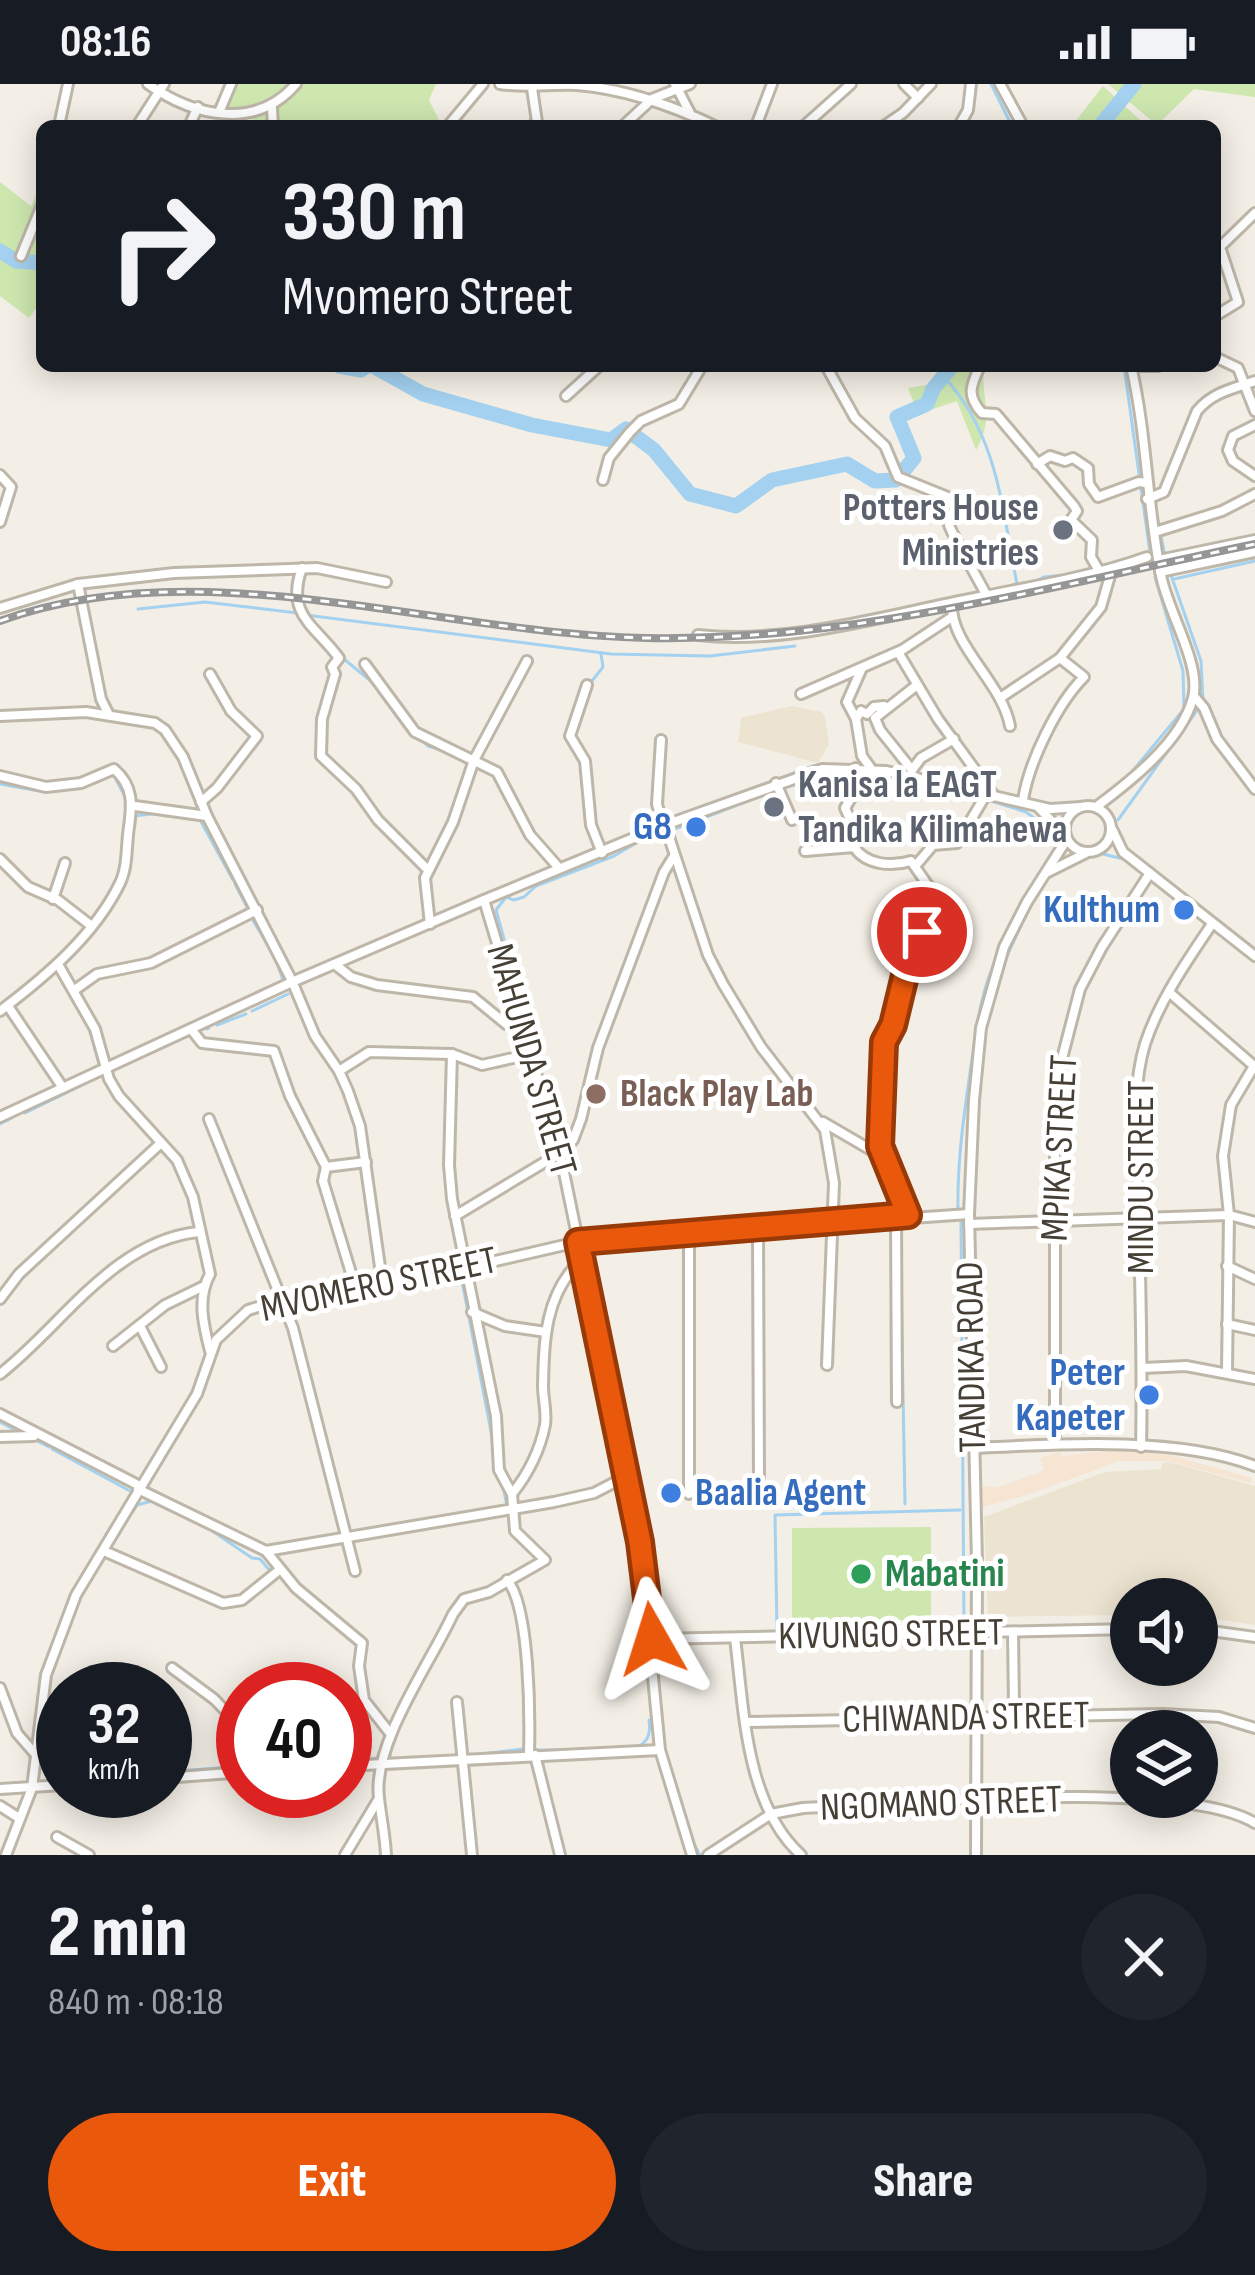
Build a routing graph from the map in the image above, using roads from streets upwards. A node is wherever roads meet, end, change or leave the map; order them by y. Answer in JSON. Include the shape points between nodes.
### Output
{"nodes":[{"id":1,"x":68,"y":84,"type":"edge"},
{"id":2,"x":148,"y":84,"type":"edge"},
{"id":3,"x":296,"y":84,"type":"edge"},
{"id":4,"x":483,"y":84,"type":"edge"},
{"id":5,"x":505,"y":84,"type":"edge"},
{"id":6,"x":690,"y":84,"type":"edge"},
{"id":7,"x":772,"y":84,"type":"edge"},
{"id":8,"x":851,"y":84,"type":"edge"},
{"id":9,"x":904,"y":84,"type":"edge"},
{"id":10,"x":931,"y":84,"type":"edge"},
{"id":11,"x":971,"y":84,"type":"edge"},
{"id":12,"x":1000,"y":84,"type":"edge"},
{"id":13,"x":676,"y":86,"type":"edge"},
{"id":14,"x":646,"y":87,"type":"dead end"},
{"id":15,"x":162,"y":88,"type":"edge"},
{"id":16,"x":532,"y":88,"type":"junction"},
{"id":17,"x":230,"y":89,"type":"edge"},
{"id":18,"x":918,"y":98,"type":"junction"},
{"id":19,"x":652,"y":99,"type":"junction"},
{"id":20,"x":198,"y":107,"type":"junction"},
{"id":21,"x":272,"y":108,"type":"junction"},
{"id":22,"x":220,"y":110,"type":"junction"},
{"id":23,"x":239,"y":114,"type":"junction"},
{"id":24,"x":690,"y":114,"type":"junction"},
{"id":25,"x":60,"y":120,"type":"edge"},
{"id":26,"x":140,"y":120,"type":"edge"},
{"id":27,"x":191,"y":120,"type":"edge"},
{"id":28,"x":230,"y":120,"type":"edge"},
{"id":29,"x":273,"y":120,"type":"edge"},
{"id":30,"x":454,"y":120,"type":"edge"},
{"id":31,"x":535,"y":120,"type":"edge"},
{"id":32,"x":629,"y":120,"type":"edge"},
{"id":33,"x":702,"y":120,"type":"edge"},
{"id":34,"x":758,"y":120,"type":"edge"},
{"id":35,"x":820,"y":120,"type":"edge"},
{"id":36,"x":891,"y":120,"type":"edge"},
{"id":37,"x":962,"y":120,"type":"edge"},
{"id":38,"x":1020,"y":120,"type":"edge"},
{"id":39,"x":1253,"y":219,"type":"edge"},
{"id":40,"x":36,"y":220,"type":"edge"},
{"id":41,"x":1221,"y":246,"type":"edge"},
{"id":42,"x":1221,"y":251,"type":"edge"},
{"id":43,"x":21,"y":256,"type":"dead end"},
{"id":44,"x":1227,"y":274,"type":"junction"},
{"id":45,"x":1221,"y":277,"type":"edge"},
{"id":46,"x":1221,"y":312,"type":"edge"},
{"id":47,"x":1221,"y":360,"type":"edge"},
{"id":48,"x":593,"y":372,"type":"edge"},
{"id":49,"x":698,"y":372,"type":"edge"},
{"id":50,"x":829,"y":372,"type":"edge"},
{"id":51,"x":978,"y":372,"type":"edge"},
{"id":52,"x":1132,"y":372,"type":"edge"},
{"id":53,"x":1250,"y":383,"type":"edge"},
{"id":54,"x":566,"y":397,"type":"dead end"},
{"id":55,"x":1255,"y":411,"type":"edge"},
{"id":56,"x":1255,"y":424,"type":"edge"},
{"id":57,"x":1036,"y":464,"type":"junction"},
{"id":58,"x":0,"y":475,"type":"edge"},
{"id":59,"x":1255,"y":476,"type":"edge"},
{"id":60,"x":603,"y":480,"type":"dead end"},
{"id":61,"x":1146,"y":483,"type":"junction"},
{"id":62,"x":1255,"y":494,"type":"edge"},
{"id":63,"x":1148,"y":500,"type":"junction"},
{"id":64,"x":0,"y":522,"type":"edge"},
{"id":65,"x":1155,"y":532,"type":"junction"},
{"id":66,"x":1255,"y":540,"type":"edge"},
{"id":67,"x":1255,"y":552,"type":"edge"},
{"id":68,"x":1147,"y":557,"type":"dead end"},
{"id":69,"x":1159,"y":560,"type":"junction"},
{"id":70,"x":302,"y":568,"type":"junction"},
{"id":71,"x":1112,"y":569,"type":"junction"},
{"id":72,"x":1160,"y":572,"type":"junction"},
{"id":73,"x":1101,"y":574,"type":"junction"},
{"id":74,"x":386,"y":582,"type":"dead end"},
{"id":75,"x":78,"y":584,"type":"junction"},
{"id":76,"x":987,"y":596,"type":"junction"},
{"id":77,"x":952,"y":604,"type":"junction"},
{"id":78,"x":0,"y":608,"type":"edge"},
{"id":79,"x":952,"y":616,"type":"junction"},
{"id":80,"x":698,"y":635,"type":"dead end"},
{"id":81,"x":898,"y":652,"type":"junction"},
{"id":82,"x":1060,"y":658,"type":"junction"},
{"id":83,"x":527,"y":661,"type":"dead end"},
{"id":84,"x":365,"y":664,"type":"dead end"},
{"id":85,"x":862,"y":668,"type":"junction"},
{"id":86,"x":210,"y":674,"type":"dead end"},
{"id":87,"x":587,"y":685,"type":"dead end"},
{"id":88,"x":917,"y":685,"type":"junction"},
{"id":89,"x":801,"y":694,"type":"dead end"},
{"id":90,"x":1194,"y":696,"type":"junction"},
{"id":91,"x":1000,"y":698,"type":"junction"},
{"id":92,"x":885,"y":706,"type":"junction"},
{"id":93,"x":109,"y":715,"type":"junction"},
{"id":94,"x":0,"y":716,"type":"edge"},
{"id":95,"x":856,"y":719,"type":"junction"},
{"id":96,"x":1010,"y":726,"type":"dead end"},
{"id":97,"x":954,"y":739,"type":"junction"},
{"id":98,"x":661,"y":740,"type":"dead end"},
{"id":99,"x":474,"y":760,"type":"junction"},
{"id":100,"x":856,"y":768,"type":"junction"},
{"id":101,"x":877,"y":770,"type":"junction"},
{"id":102,"x":910,"y":773,"type":"junction"},
{"id":103,"x":0,"y":776,"type":"edge"},
{"id":104,"x":776,"y":783,"type":"junction"},
{"id":105,"x":1124,"y":787,"type":"junction"},
{"id":106,"x":1255,"y":789,"type":"edge"},
{"id":107,"x":990,"y":793,"type":"junction"},
{"id":108,"x":201,"y":802,"type":"junction"},
{"id":109,"x":1024,"y":802,"type":"junction"},
{"id":110,"x":135,"y":806,"type":"junction"},
{"id":111,"x":1036,"y":806,"type":"junction"},
{"id":112,"x":1081,"y":807,"type":"junction"},
{"id":113,"x":1096,"y":807,"type":"junction"},
{"id":114,"x":207,"y":816,"type":"junction"},
{"id":115,"x":1108,"y":816,"type":"junction"},
{"id":116,"x":792,"y":820,"type":"dead end"},
{"id":117,"x":664,"y":825,"type":"junction"},
{"id":118,"x":1112,"y":830,"type":"junction"},
{"id":119,"x":1066,"y":838,"type":"junction"},
{"id":120,"x":854,"y":847,"type":"junction"},
{"id":121,"x":805,"y":851,"type":"dead end"},
{"id":122,"x":1123,"y":851,"type":"junction"},
{"id":123,"x":1092,"y":852,"type":"junction"},
{"id":124,"x":602,"y":853,"type":"junction"},
{"id":125,"x":675,"y":855,"type":"junction"},
{"id":126,"x":0,"y":859,"type":"edge"},
{"id":127,"x":65,"y":863,"type":"dead end"},
{"id":128,"x":916,"y":864,"type":"junction"},
{"id":129,"x":560,"y":869,"type":"junction"},
{"id":130,"x":428,"y":870,"type":"junction"},
{"id":131,"x":1044,"y":873,"type":"junction"},
{"id":132,"x":1150,"y":873,"type":"junction"},
{"id":133,"x":53,"y":898,"type":"junction"},
{"id":134,"x":484,"y":900,"type":"junction"},
{"id":135,"x":257,"y":910,"type":"junction"},
{"id":136,"x":91,"y":924,"type":"junction"},
{"id":137,"x":430,"y":924,"type":"junction"},
{"id":138,"x":1212,"y":924,"type":"junction"},
{"id":139,"x":1255,"y":956,"type":"edge"},
{"id":140,"x":59,"y":966,"type":"junction"},
{"id":141,"x":337,"y":966,"type":"junction"},
{"id":142,"x":292,"y":982,"type":"junction"},
{"id":143,"x":76,"y":989,"type":"junction"},
{"id":144,"x":1170,"y":993,"type":"junction"},
{"id":145,"x":4,"y":1008,"type":"edge"},
{"id":146,"x":521,"y":1019,"type":"junction"},
{"id":147,"x":191,"y":1029,"type":"junction"},
{"id":148,"x":452,"y":1054,"type":"junction"},
{"id":149,"x":531,"y":1054,"type":"junction"},
{"id":150,"x":1254,"y":1066,"type":"edge"},
{"id":151,"x":107,"y":1067,"type":"junction"},
{"id":152,"x":339,"y":1071,"type":"junction"},
{"id":153,"x":63,"y":1088,"type":"junction"},
{"id":154,"x":0,"y":1117,"type":"edge"},
{"id":155,"x":209,"y":1119,"type":"dead end"},
{"id":156,"x":822,"y":1121,"type":"junction"},
{"id":157,"x":161,"y":1143,"type":"junction"},
{"id":158,"x":560,"y":1153,"type":"junction"},
{"id":159,"x":883,"y":1156,"type":"junction"},
{"id":160,"x":366,"y":1162,"type":"junction"},
{"id":161,"x":326,"y":1167,"type":"junction"},
{"id":162,"x":908,"y":1215,"type":"junction"},
{"id":163,"x":1229,"y":1215,"type":"junction"},
{"id":164,"x":455,"y":1216,"type":"junction"},
{"id":165,"x":896,"y":1217,"type":"junction"},
{"id":166,"x":969,"y":1219,"type":"junction"},
{"id":167,"x":1054,"y":1220,"type":"junction"},
{"id":168,"x":1139,"y":1220,"type":"junction"},
{"id":169,"x":1255,"y":1222,"type":"edge"},
{"id":170,"x":831,"y":1224,"type":"junction"},
{"id":171,"x":758,"y":1230,"type":"junction"},
{"id":172,"x":198,"y":1232,"type":"junction"},
{"id":173,"x":689,"y":1234,"type":"junction"},
{"id":174,"x":578,"y":1242,"type":"junction"},
{"id":175,"x":581,"y":1260,"type":"junction"},
{"id":176,"x":1227,"y":1266,"type":"junction"},
{"id":177,"x":465,"y":1268,"type":"junction"},
{"id":178,"x":1255,"y":1279,"type":"edge"},
{"id":179,"x":382,"y":1281,"type":"junction"},
{"id":180,"x":355,"y":1286,"type":"junction"},
{"id":181,"x":202,"y":1287,"type":"junction"},
{"id":182,"x":0,"y":1299,"type":"edge"},
{"id":183,"x":284,"y":1299,"type":"junction"},
{"id":184,"x":472,"y":1312,"type":"junction"},
{"id":185,"x":1226,"y":1323,"type":"junction"},
{"id":186,"x":140,"y":1326,"type":"junction"},
{"id":187,"x":1255,"y":1330,"type":"edge"},
{"id":188,"x":546,"y":1332,"type":"junction"},
{"id":189,"x":112,"y":1346,"type":"dead end"},
{"id":190,"x":210,"y":1352,"type":"junction"},
{"id":191,"x":827,"y":1365,"type":"dead end"},
{"id":192,"x":161,"y":1367,"type":"dead end"},
{"id":193,"x":1143,"y":1367,"type":"junction"},
{"id":194,"x":1227,"y":1372,"type":"junction"},
{"id":195,"x":0,"y":1374,"type":"edge"},
{"id":196,"x":1255,"y":1379,"type":"edge"},
{"id":197,"x":897,"y":1402,"type":"dead end"},
{"id":198,"x":0,"y":1414,"type":"edge"},
{"id":199,"x":39,"y":1435,"type":"junction"},
{"id":200,"x":0,"y":1437,"type":"edge"},
{"id":201,"x":1054,"y":1444,"type":"junction"},
{"id":202,"x":1141,"y":1447,"type":"junction"},
{"id":203,"x":975,"y":1448,"type":"junction"},
{"id":204,"x":1255,"y":1466,"type":"edge"},
{"id":205,"x":625,"y":1477,"type":"junction"},
{"id":206,"x":758,"y":1480,"type":"dead end"},
{"id":207,"x":139,"y":1487,"type":"junction"},
{"id":208,"x":512,"y":1494,"type":"junction"},
{"id":209,"x":689,"y":1494,"type":"dead end"},
{"id":210,"x":512,"y":1508,"type":"junction"},
{"id":211,"x":347,"y":1536,"type":"junction"},
{"id":212,"x":104,"y":1551,"type":"junction"},
{"id":213,"x":266,"y":1551,"type":"junction"},
{"id":214,"x":278,"y":1571,"type":"junction"},
{"id":215,"x":355,"y":1571,"type":"dead end"},
{"id":216,"x":507,"y":1580,"type":"junction"},
{"id":217,"x":1110,"y":1630,"type":"edge"},
{"id":218,"x":1013,"y":1632,"type":"junction"},
{"id":219,"x":1218,"y":1632,"type":"edge"},
{"id":220,"x":978,"y":1633,"type":"junction"},
{"id":221,"x":1255,"y":1636,"type":"edge"},
{"id":222,"x":735,"y":1638,"type":"junction"},
{"id":223,"x":652,"y":1639,"type":"junction"},
{"id":224,"x":50,"y":1662,"type":"edge"},
{"id":225,"x":192,"y":1683,"type":"edge"},
{"id":226,"x":0,"y":1688,"type":"edge"},
{"id":227,"x":216,"y":1701,"type":"edge"},
{"id":228,"x":457,"y":1702,"type":"dead end"},
{"id":229,"x":1014,"y":1706,"type":"dead end"},
{"id":230,"x":976,"y":1717,"type":"junction"},
{"id":231,"x":746,"y":1722,"type":"junction"},
{"id":232,"x":1255,"y":1728,"type":"edge"},
{"id":233,"x":389,"y":1732,"type":"junction"},
{"id":234,"x":660,"y":1750,"type":"junction"},
{"id":235,"x":36,"y":1754,"type":"edge"},
{"id":236,"x":532,"y":1755,"type":"junction"},
{"id":237,"x":460,"y":1758,"type":"junction"},
{"id":238,"x":383,"y":1764,"type":"junction"},
{"id":239,"x":372,"y":1765,"type":"edge"},
{"id":240,"x":36,"y":1767,"type":"edge"},
{"id":241,"x":32,"y":1788,"type":"junction"},
{"id":242,"x":36,"y":1788,"type":"edge"},
{"id":243,"x":0,"y":1789,"type":"edge"},
{"id":244,"x":379,"y":1799,"type":"junction"},
{"id":245,"x":975,"y":1800,"type":"junction"},
{"id":246,"x":0,"y":1806,"type":"edge"},
{"id":247,"x":771,"y":1814,"type":"junction"},
{"id":248,"x":20,"y":1818,"type":"junction"},
{"id":249,"x":1255,"y":1823,"type":"edge"},
{"id":250,"x":57,"y":1837,"type":"dead end"},
{"id":251,"x":6,"y":1855,"type":"edge"},
{"id":252,"x":89,"y":1855,"type":"edge"},
{"id":253,"x":344,"y":1855,"type":"edge"},
{"id":254,"x":386,"y":1855,"type":"edge"},
{"id":255,"x":472,"y":1855,"type":"edge"},
{"id":256,"x":560,"y":1855,"type":"edge"},
{"id":257,"x":692,"y":1855,"type":"edge"},
{"id":258,"x":708,"y":1855,"type":"edge"},
{"id":259,"x":801,"y":1855,"type":"edge"},
{"id":260,"x":976,"y":1855,"type":"edge"}],
"edges":[{"from":1,"to":25,"type":"street"},
{"from":2,"to":15,"type":"street"},
{"from":3,"to":21,"type":"street"},
{"from":4,"to":30,"type":"street"},
{"from":5,"to":16,"type":"street"},
{"from":6,"to":13,"type":"street"},
{"from":7,"to":34,"type":"street"},
{"from":8,"to":35,"type":"street"},
{"from":9,"to":18,"type":"street"},
{"from":10,"to":18,"type":"street"},
{"from":11,"to":37,"type":"street"},
{"from":12,"to":38,"type":"street"},
{"from":13,"to":19,"type":"street"},
{"from":13,"to":24,"type":"street"},
{"from":14,"to":19,"type":"street"},
{"from":15,"to":20,"type":"street"},
{"from":15,"to":26,"type":"street"},
{"from":16,"to":19,"type":"street","via":[[569,84]]},
{"from":16,"to":31,"type":"street"},
{"from":17,"to":22,"type":"street"},
{"from":17,"to":23,"type":"street"},
{"from":18,"to":36,"type":"street"},
{"from":19,"to":24,"type":"street"},
{"from":19,"to":32,"type":"street"},
{"from":20,"to":22,"type":"street"},
{"from":20,"to":27,"type":"street"},
{"from":21,"to":23,"type":"street"},
{"from":21,"to":29,"type":"street"},
{"from":22,"to":23,"type":"street"},
{"from":23,"to":28,"type":"street"},
{"from":24,"to":33,"type":"street"},
{"from":39,"to":41,"type":"street"},
{"from":40,"to":43,"type":"street"},
{"from":42,"to":44,"type":"street"},
{"from":44,"to":45,"type":"street"},
{"from":44,"to":46,"type":"street","via":[[1238,302]]},
{"from":47,"to":53,"type":"street"},
{"from":48,"to":54,"type":"street"},
{"from":49,"to":60,"type":"street","via":[[679,404],[630,432]]},
{"from":50,"to":76,"type":"street","via":[[855,418],[885,446],[898,477],[956,500],[949,525]]},
{"from":51,"to":57,"type":"street","via":[[973,402],[996,414]]},
{"from":52,"to":61,"type":"street"},
{"from":53,"to":55,"type":"street"},
{"from":53,"to":63,"type":"street","via":[[1204,403],[1165,492]]},
{"from":56,"to":59,"type":"street","via":[[1233,436],[1228,450]]},
{"from":57,"to":61,"type":"street","via":[[1050,456],[1080,461],[1098,497]]},
{"from":57,"to":73,"type":"street","via":[[1076,509],[1071,520],[1092,540]]},
{"from":58,"to":64,"type":"street","via":[[10,487]]},
{"from":61,"to":63,"type":"street"},
{"from":62,"to":65,"type":"street"},
{"from":63,"to":65,"type":"street"},
{"from":65,"to":69,"type":"street"},
{"from":66,"to":69,"type":"street"},
{"from":67,"to":72,"type":"street"},
{"from":68,"to":71,"type":"street"},
{"from":69,"to":72,"type":"street"},
{"from":70,"to":74,"type":"street"},
{"from":70,"to":75,"type":"street"},
{"from":70,"to":130,"type":"street","via":[[299,613],[339,658],[321,756]]},
{"from":71,"to":73,"type":"street"},
{"from":71,"to":82,"type":"street","via":[[1101,607]]},
{"from":72,"to":90,"type":"street"},
{"from":73,"to":76,"type":"street"},
{"from":75,"to":78,"type":"street"},
{"from":75,"to":93,"type":"street"},
{"from":76,"to":77,"type":"street"},
{"from":77,"to":79,"type":"street"},
{"from":77,"to":80,"type":"street","via":[[793,632]]},
{"from":79,"to":81,"type":"street"},
{"from":79,"to":91,"type":"street"},
{"from":81,"to":85,"type":"street"},
{"from":81,"to":88,"type":"street"},
{"from":82,"to":91,"type":"street"},
{"from":82,"to":109,"type":"street","via":[[1084,677],[1056,714]]},
{"from":83,"to":99,"type":"street"},
{"from":84,"to":99,"type":"street","via":[[415,732]]},
{"from":85,"to":89,"type":"street"},
{"from":85,"to":95,"type":"street","via":[[847,702]]},
{"from":86,"to":108,"type":"street","via":[[257,736]]},
{"from":87,"to":124,"type":"street","via":[[570,736],[585,760]]},
{"from":88,"to":92,"type":"street"},
{"from":88,"to":97,"type":"street"},
{"from":90,"to":105,"type":"street","via":[[1174,733]]},
{"from":90,"to":106,"type":"street"},
{"from":91,"to":96,"type":"street"},
{"from":92,"to":95,"type":"street"},
{"from":92,"to":102,"type":"street","via":[[875,718]]},
{"from":93,"to":94,"type":"street"},
{"from":93,"to":108,"type":"street","via":[[160,725]]},
{"from":95,"to":101,"type":"street","via":[[864,760]]},
{"from":97,"to":102,"type":"street"},
{"from":97,"to":107,"type":"street"},
{"from":98,"to":117,"type":"street","via":[[657,804]]},
{"from":99,"to":129,"type":"street","via":[[501,776],[530,835]]},
{"from":99,"to":130,"type":"street"},
{"from":100,"to":101,"type":"street"},
{"from":100,"to":104,"type":"street"},
{"from":100,"to":120,"type":"street","via":[[845,808],[858,837]]},
{"from":101,"to":102,"type":"street"},
{"from":102,"to":107,"type":"street"},
{"from":103,"to":110,"type":"street","via":[[46,787],[114,770]]},
{"from":104,"to":116,"type":"street"},
{"from":104,"to":117,"type":"street"},
{"from":105,"to":113,"type":"street"},
{"from":105,"to":115,"type":"street"},
{"from":107,"to":109,"type":"street"},
{"from":107,"to":128,"type":"street","via":[[957,843],[933,845]]},
{"from":108,"to":114,"type":"street"},
{"from":109,"to":111,"type":"street"},
{"from":110,"to":114,"type":"street"},
{"from":110,"to":136,"type":"street","via":[[120,883]]},
{"from":111,"to":112,"type":"street"},
{"from":111,"to":119,"type":"street"},
{"from":112,"to":113,"type":"street"},
{"from":112,"to":119,"type":"street","via":[[1067,819]]},
{"from":113,"to":115,"type":"street"},
{"from":114,"to":135,"type":"street"},
{"from":115,"to":118,"type":"street"},
{"from":117,"to":124,"type":"street"},
{"from":117,"to":125,"type":"street"},
{"from":118,"to":122,"type":"street"},
{"from":118,"to":123,"type":"street"},
{"from":119,"to":123,"type":"street"},
{"from":119,"to":131,"type":"street","name":"TANDIKA ROAD"},
{"from":120,"to":121,"type":"street"},
{"from":120,"to":128,"type":"street","via":[[879,863]]},
{"from":122,"to":123,"type":"street"},
{"from":122,"to":132,"type":"street"},
{"from":123,"to":131,"type":"street"},
{"from":124,"to":129,"type":"street"},
{"from":125,"to":156,"type":"street","via":[[723,983],[760,1047]]},
{"from":125,"to":158,"type":"street","via":[[598,1048],[573,1140]]},
{"from":126,"to":133,"type":"street"},
{"from":127,"to":133,"type":"street"},
{"from":128,"to":159,"type":"street","via":[[938,898],[884,1042]]},
{"from":129,"to":134,"type":"street"},
{"from":130,"to":137,"type":"street"},
{"from":131,"to":166,"type":"street","name":"TANDIKA ROAD","via":[[1004,947],[985,1010]]},
{"from":132,"to":138,"type":"street"},
{"from":132,"to":167,"type":"street","name":"MPIKA STREET","via":[[1072,1011],[1055,1100]]},
{"from":133,"to":136,"type":"street"},
{"from":134,"to":137,"type":"street"},
{"from":134,"to":146,"type":"street","name":"MAHUNDA STREET"},
{"from":135,"to":142,"type":"street"},
{"from":135,"to":143,"type":"street","via":[[151,963],[97,974]]},
{"from":136,"to":140,"type":"street"},
{"from":137,"to":141,"type":"street"},
{"from":138,"to":139,"type":"street"},
{"from":138,"to":144,"type":"street","name":"MINDU STREET"},
{"from":140,"to":143,"type":"street"},
{"from":140,"to":145,"type":"street"},
{"from":141,"to":142,"type":"street"},
{"from":141,"to":146,"type":"street","via":[[364,982],[473,997],[506,1024]]},
{"from":142,"to":147,"type":"street"},
{"from":142,"to":152,"type":"street"},
{"from":143,"to":151,"type":"street"},
{"from":144,"to":150,"type":"street"},
{"from":144,"to":168,"type":"street","name":"MINDU STREET","via":[[1140,1067]]},
{"from":145,"to":153,"type":"street"},
{"from":146,"to":149,"type":"street","name":"MAHUNDA STREET"},
{"from":147,"to":151,"type":"street"},
{"from":147,"to":161,"type":"street","via":[[202,1043],[274,1051]]},
{"from":148,"to":149,"type":"street","via":[[482,1065]]},
{"from":148,"to":152,"type":"street","via":[[369,1052]]},
{"from":148,"to":164,"type":"street"},
{"from":149,"to":158,"type":"street","name":"MAHUNDA STREET"},
{"from":150,"to":163,"type":"street","via":[[1226,1119]]},
{"from":151,"to":153,"type":"street"},
{"from":151,"to":157,"type":"street","via":[[119,1096]]},
{"from":152,"to":160,"type":"street"},
{"from":153,"to":154,"type":"street"},
{"from":155,"to":183,"type":"street"},
{"from":156,"to":159,"type":"street"},
{"from":156,"to":170,"type":"street","via":[[834,1183]]},
{"from":157,"to":172,"type":"street","via":[[188,1184]]},
{"from":157,"to":182,"type":"street"},
{"from":158,"to":164,"type":"street"},
{"from":158,"to":174,"type":"street","name":"MAHUNDA STREET"},
{"from":159,"to":162,"type":"street"},
{"from":160,"to":161,"type":"street"},
{"from":160,"to":179,"type":"street"},
{"from":161,"to":180,"type":"street","via":[[322,1180]]},
{"from":162,"to":165,"type":"street","name":"MVOMERO STREET"},
{"from":162,"to":166,"type":"street","name":"MVOMERO STREET"},
{"from":163,"to":168,"type":"street","name":"MVOMERO STREET"},
{"from":163,"to":169,"type":"street","name":"MVOMERO STREET"},
{"from":163,"to":176,"type":"street"},
{"from":164,"to":177,"type":"street"},
{"from":165,"to":170,"type":"street","name":"MVOMERO STREET"},
{"from":165,"to":197,"type":"street"},
{"from":166,"to":167,"type":"street","name":"MVOMERO STREET"},
{"from":166,"to":203,"type":"street","name":"TANDIKA ROAD"},
{"from":167,"to":168,"type":"street","name":"MVOMERO STREET"},
{"from":167,"to":201,"type":"street","name":"MPIKA STREET"},
{"from":168,"to":193,"type":"street","name":"MINDU STREET"},
{"from":170,"to":171,"type":"street","name":"MVOMERO STREET"},
{"from":170,"to":191,"type":"street"},
{"from":171,"to":173,"type":"street","name":"MVOMERO STREET"},
{"from":171,"to":206,"type":"street"},
{"from":172,"to":181,"type":"street","via":[[210,1274]]},
{"from":172,"to":195,"type":"street","via":[[146,1249],[105,1276]]},
{"from":173,"to":174,"type":"street","name":"MVOMERO STREET"},
{"from":173,"to":209,"type":"street"},
{"from":174,"to":175,"type":"street","name":"MAHUNDA STREET"},
{"from":174,"to":177,"type":"street","name":"MVOMERO STREET"},
{"from":175,"to":188,"type":"street","via":[[564,1276]]},
{"from":175,"to":205,"type":"street","name":"MAHUNDA STREET"},
{"from":176,"to":178,"type":"street"},
{"from":176,"to":185,"type":"street"},
{"from":177,"to":179,"type":"street","name":"MVOMERO STREET"},
{"from":177,"to":184,"type":"street"},
{"from":179,"to":180,"type":"street","name":"MVOMERO STREET"},
{"from":180,"to":183,"type":"street","name":"MVOMERO STREET"},
{"from":181,"to":186,"type":"street"},
{"from":181,"to":190,"type":"street"},
{"from":183,"to":190,"type":"street","name":"MVOMERO STREET","via":[[248,1310]]},
{"from":183,"to":211,"type":"street"},
{"from":184,"to":188,"type":"street"},
{"from":184,"to":208,"type":"street","via":[[500,1470]]},
{"from":185,"to":187,"type":"street"},
{"from":185,"to":194,"type":"street"},
{"from":186,"to":189,"type":"street"},
{"from":186,"to":192,"type":"street"},
{"from":188,"to":208,"type":"street","via":[[546,1420]]},
{"from":190,"to":207,"type":"street","name":"MVOMERO STREET","via":[[197,1394]]},
{"from":193,"to":194,"type":"street"},
{"from":193,"to":202,"type":"street","name":"MINDU STREET"},
{"from":194,"to":196,"type":"street"},
{"from":198,"to":199,"type":"street"},
{"from":199,"to":200,"type":"street"},
{"from":199,"to":207,"type":"street"},
{"from":201,"to":202,"type":"street"},
{"from":201,"to":203,"type":"street"},
{"from":202,"to":204,"type":"street"},
{"from":203,"to":220,"type":"street","name":"TANDIKA ROAD"},
{"from":205,"to":210,"type":"street","via":[[594,1492]]},
{"from":205,"to":223,"type":"street","name":"MAHUNDA STREET"},
{"from":207,"to":212,"type":"street","name":"MVOMERO STREET"},
{"from":207,"to":213,"type":"street"},
{"from":208,"to":210,"type":"street"},
{"from":210,"to":211,"type":"street"},
{"from":210,"to":216,"type":"street","via":[[515,1532],[544,1560]]},
{"from":211,"to":213,"type":"street"},
{"from":211,"to":215,"type":"street"},
{"from":212,"to":214,"type":"street","via":[[232,1604]]},
{"from":212,"to":224,"type":"street","name":"MVOMERO STREET"},
{"from":213,"to":214,"type":"street"},
{"from":214,"to":233,"type":"street","via":[[362,1643],[364,1700]]},
{"from":216,"to":233,"type":"street","via":[[464,1599]]},
{"from":216,"to":236,"type":"street","via":[[518,1600],[531,1688]]},
{"from":217,"to":218,"type":"street","name":"KIVUNGO STREET"},
{"from":218,"to":220,"type":"street","name":"KIVUNGO STREET"},
{"from":218,"to":229,"type":"street"},
{"from":219,"to":221,"type":"street"},
{"from":220,"to":222,"type":"street","name":"KIVUNGO STREET"},
{"from":220,"to":230,"type":"street","name":"TANDIKA ROAD"},
{"from":222,"to":223,"type":"street","name":"KIVUNGO STREET"},
{"from":222,"to":231,"type":"street"},
{"from":223,"to":234,"type":"street","name":"MAHUNDA STREET"},
{"from":225,"to":227,"type":"street"},
{"from":226,"to":235,"type":"street","via":[[17,1733]]},
{"from":228,"to":237,"type":"street"},
{"from":230,"to":231,"type":"street","name":"CHIWANDA STREET"},
{"from":230,"to":232,"type":"street","name":"CHIWANDA STREET","via":[[1162,1714]]},
{"from":230,"to":245,"type":"street","name":"TANDIKA ROAD"},
{"from":231,"to":247,"type":"street"},
{"from":233,"to":238,"type":"street"},
{"from":234,"to":236,"type":"street"},
{"from":234,"to":257,"type":"street","name":"MAHUNDA STREET"},
{"from":236,"to":237,"type":"street"},
{"from":236,"to":256,"type":"street"},
{"from":237,"to":238,"type":"street"},
{"from":237,"to":255,"type":"street"},
{"from":238,"to":239,"type":"street"},
{"from":238,"to":244,"type":"street"},
{"from":240,"to":241,"type":"street","name":"MVOMERO STREET"},
{"from":241,"to":242,"type":"street"},
{"from":241,"to":243,"type":"street"},
{"from":241,"to":248,"type":"street","name":"MVOMERO STREET"},
{"from":244,"to":253,"type":"street"},
{"from":244,"to":254,"type":"street"},
{"from":245,"to":247,"type":"street","name":"NGOMANO STREET"},
{"from":245,"to":249,"type":"street","name":"NGOMANO STREET","via":[[1173,1803],[1229,1809]]},
{"from":245,"to":260,"type":"street","name":"TANDIKA ROAD"},
{"from":246,"to":248,"type":"street"},
{"from":247,"to":258,"type":"street","name":"NGOMANO STREET"},
{"from":247,"to":259,"type":"street"},
{"from":248,"to":251,"type":"street","name":"MVOMERO STREET"},
{"from":250,"to":252,"type":"street"}]}
